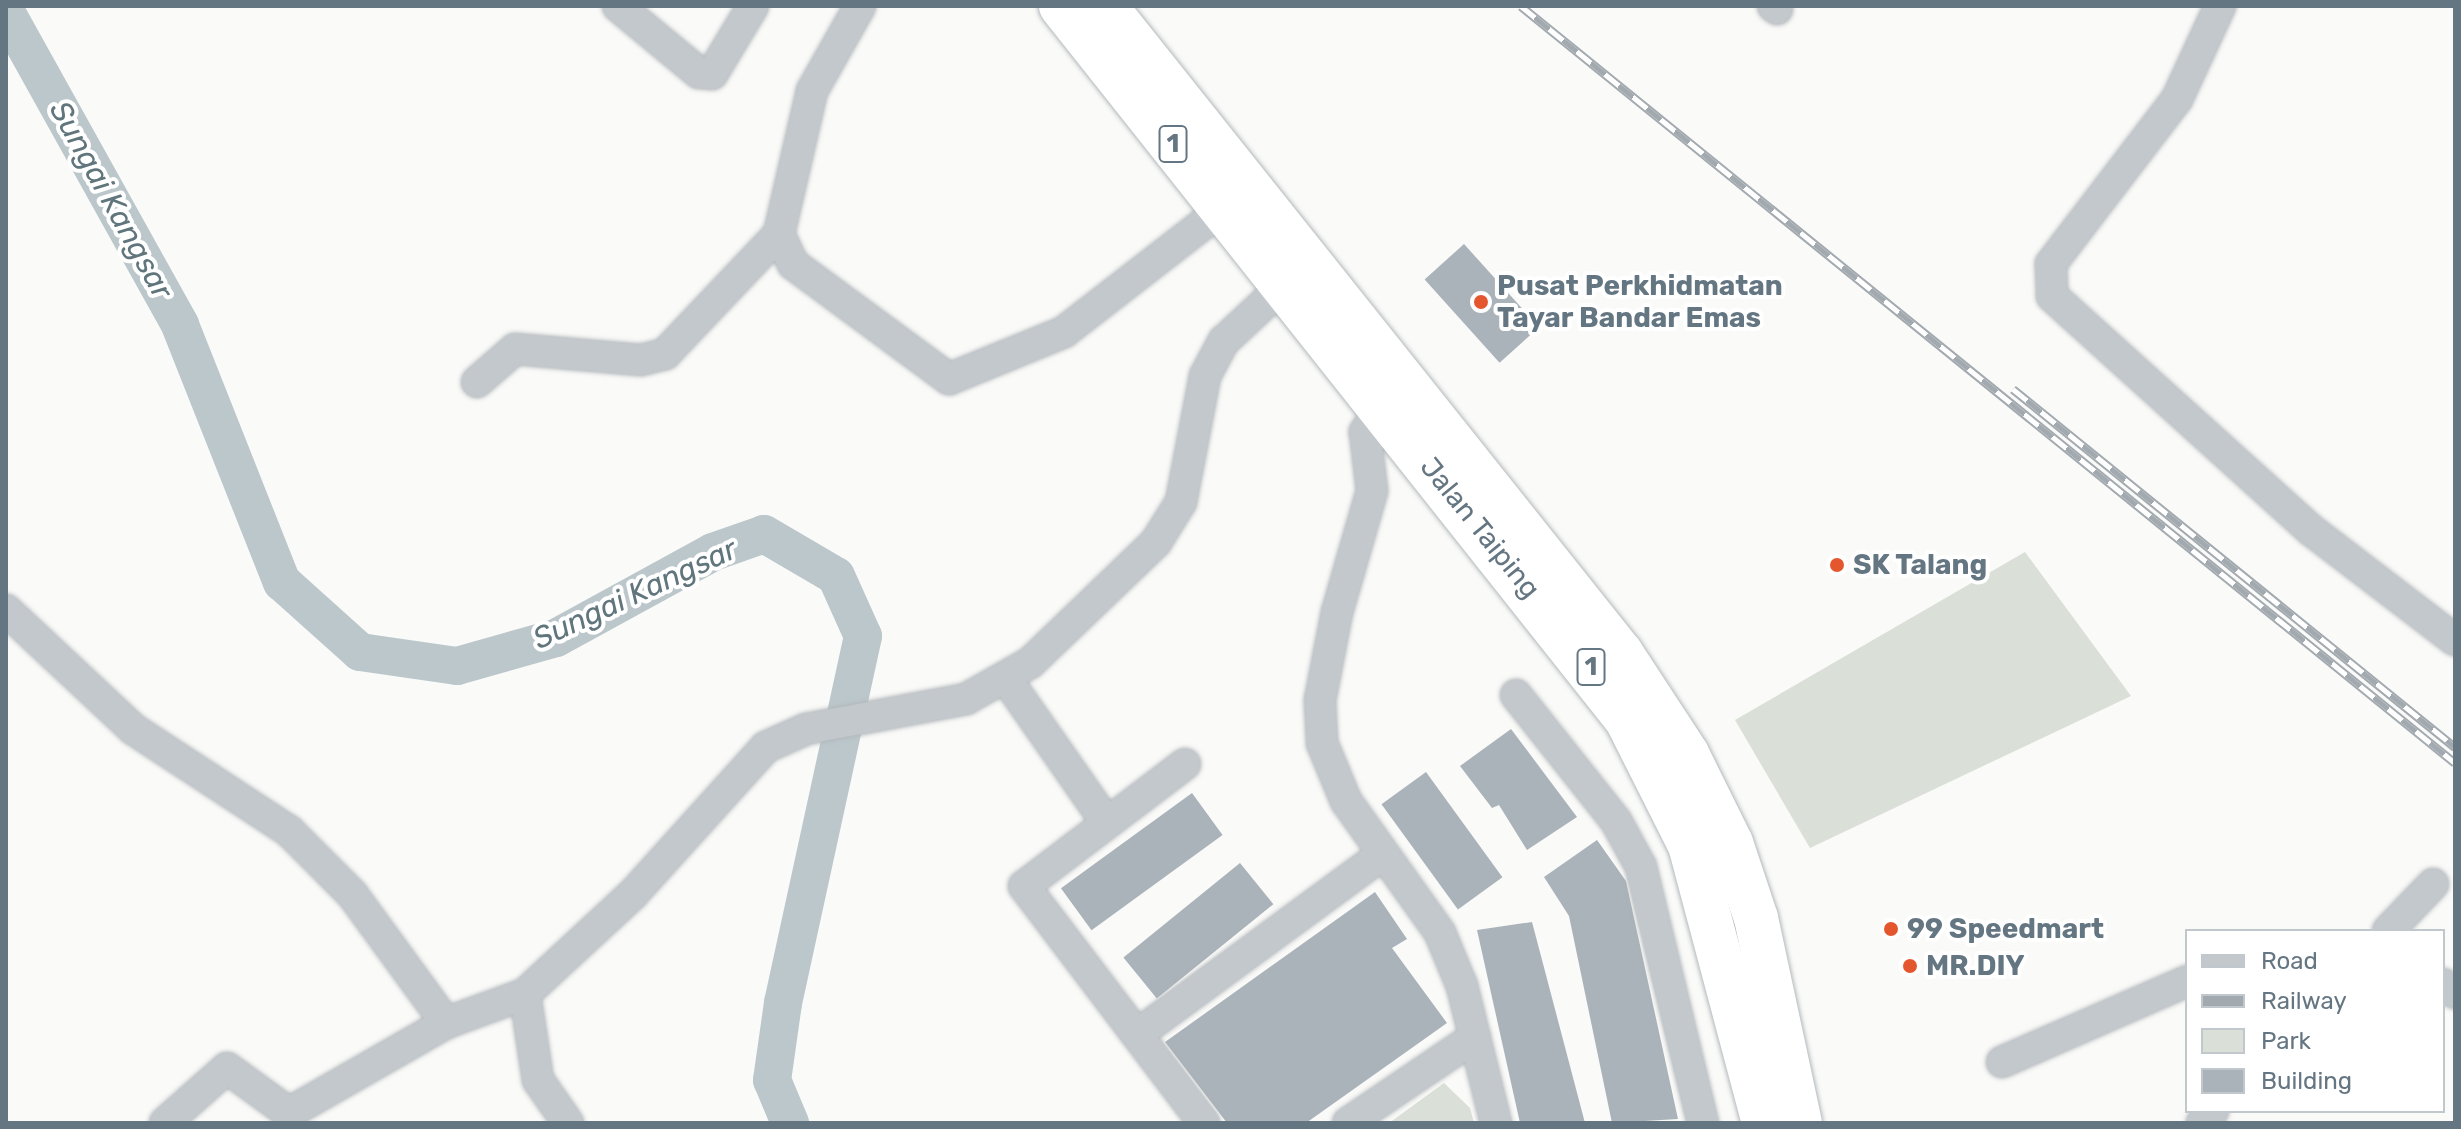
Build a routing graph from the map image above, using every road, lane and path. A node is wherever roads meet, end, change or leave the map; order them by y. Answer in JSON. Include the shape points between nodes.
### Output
{"nodes":[{"id":1,"x":618,"y":6,"type":"edge"},
{"id":2,"x":753,"y":6,"type":"edge"},
{"id":3,"x":860,"y":6,"type":"edge"},
{"id":4,"x":1061,"y":6,"type":"edge"},
{"id":5,"x":1105,"y":6,"type":"edge"},
{"id":6,"x":2220,"y":6,"type":"edge"},
{"id":7,"x":1224,"y":208,"type":"junction"},
{"id":8,"x":779,"y":234,"type":"junction"},
{"id":9,"x":1298,"y":273,"type":"junction"},
{"id":10,"x":477,"y":382,"type":"dead end"},
{"id":11,"x":1383,"y":406,"type":"junction"},
{"id":12,"x":6,"y":610,"type":"edge"},
{"id":13,"x":2455,"y":640,"type":"edge"},
{"id":14,"x":1005,"y":677,"type":"junction"},
{"id":15,"x":1516,"y":695,"type":"dead end"},
{"id":16,"x":1185,"y":764,"type":"dead end"},
{"id":17,"x":1106,"y":822,"type":"junction"},
{"id":18,"x":1383,"y":854,"type":"junction"},
{"id":19,"x":2433,"y":884,"type":"dead end"},
{"id":20,"x":2390,"y":929,"type":"edge"},
{"id":21,"x":2185,"y":982,"type":"edge"},
{"id":22,"x":525,"y":994,"type":"junction"},
{"id":23,"x":446,"y":1023,"type":"junction"},
{"id":24,"x":1138,"y":1034,"type":"junction"},
{"id":25,"x":1475,"y":1037,"type":"junction"},
{"id":26,"x":2002,"y":1062,"type":"dead end"},
{"id":27,"x":291,"y":1118,"type":"edge"},
{"id":28,"x":1782,"y":1121,"type":"edge"},
{"id":29,"x":165,"y":1123,"type":"edge"},
{"id":30,"x":568,"y":1123,"type":"edge"},
{"id":31,"x":1204,"y":1123,"type":"edge"},
{"id":32,"x":1348,"y":1123,"type":"edge"},
{"id":33,"x":1496,"y":1123,"type":"edge"},
{"id":34,"x":1703,"y":1123,"type":"edge"}],
"edges":[{"from":1,"to":2,"type":"street","via":[[699,73],[712,74]]},
{"from":3,"to":8,"type":"street","via":[[812,91]]},
{"from":4,"to":7,"type":"highway","name":"Jalan Taiping","number":"1"},
{"from":5,"to":9,"type":"highway","name":"Jalan Taiping","number":"1"},
{"from":6,"to":13,"type":"street","via":[[2177,99],[2051,264],[2052,296],[2311,530]]},
{"from":7,"to":8,"type":"street","via":[[1064,332],[949,379],[793,264]]},
{"from":7,"to":9,"type":"highway","name":"Jalan Taiping","number":"1"},
{"from":8,"to":10,"type":"street","via":[[665,354],[641,360],[515,349]]},
{"from":9,"to":11,"type":"highway","name":"Jalan Taiping","number":"1"},
{"from":9,"to":14,"type":"street","via":[[1224,341],[1205,376],[1181,502],[1156,542],[1030,663]]},
{"from":9,"to":28,"type":"highway","name":"Jalan Taiping","number":"1","via":[[1621,653],[1687,754],[1731,843],[1756,918]]},
{"from":11,"to":18,"type":"street","via":[[1365,432],[1372,491],[1367,525],[1337,612],[1320,700],[1322,743],[1346,801]]},
{"from":11,"to":28,"type":"highway","name":"Jalan Taiping","number":"1","via":[[1590,666],[1658,775],[1690,845]]},
{"from":12,"to":23,"type":"street","via":[[133,729],[289,831],[352,894]]},
{"from":14,"to":17,"type":"street"},
{"from":14,"to":22,"type":"street","via":[[966,699],[903,716],[806,729],[766,747],[633,894]]},
{"from":15,"to":34,"type":"street","via":[[1616,821],[1641,867]]},
{"from":16,"to":17,"type":"street"},
{"from":17,"to":24,"type":"street","via":[[1024,886]]},
{"from":18,"to":24,"type":"street"},
{"from":18,"to":25,"type":"street","via":[[1440,933]]},
{"from":19,"to":20,"type":"street"},
{"from":21,"to":26,"type":"street"},
{"from":22,"to":23,"type":"street"},
{"from":22,"to":30,"type":"street","via":[[538,1080]]},
{"from":23,"to":27,"type":"street"},
{"from":24,"to":31,"type":"street"},
{"from":25,"to":32,"type":"street"},
{"from":25,"to":33,"type":"street"},
{"from":27,"to":29,"type":"street","via":[[227,1068]]}]}
